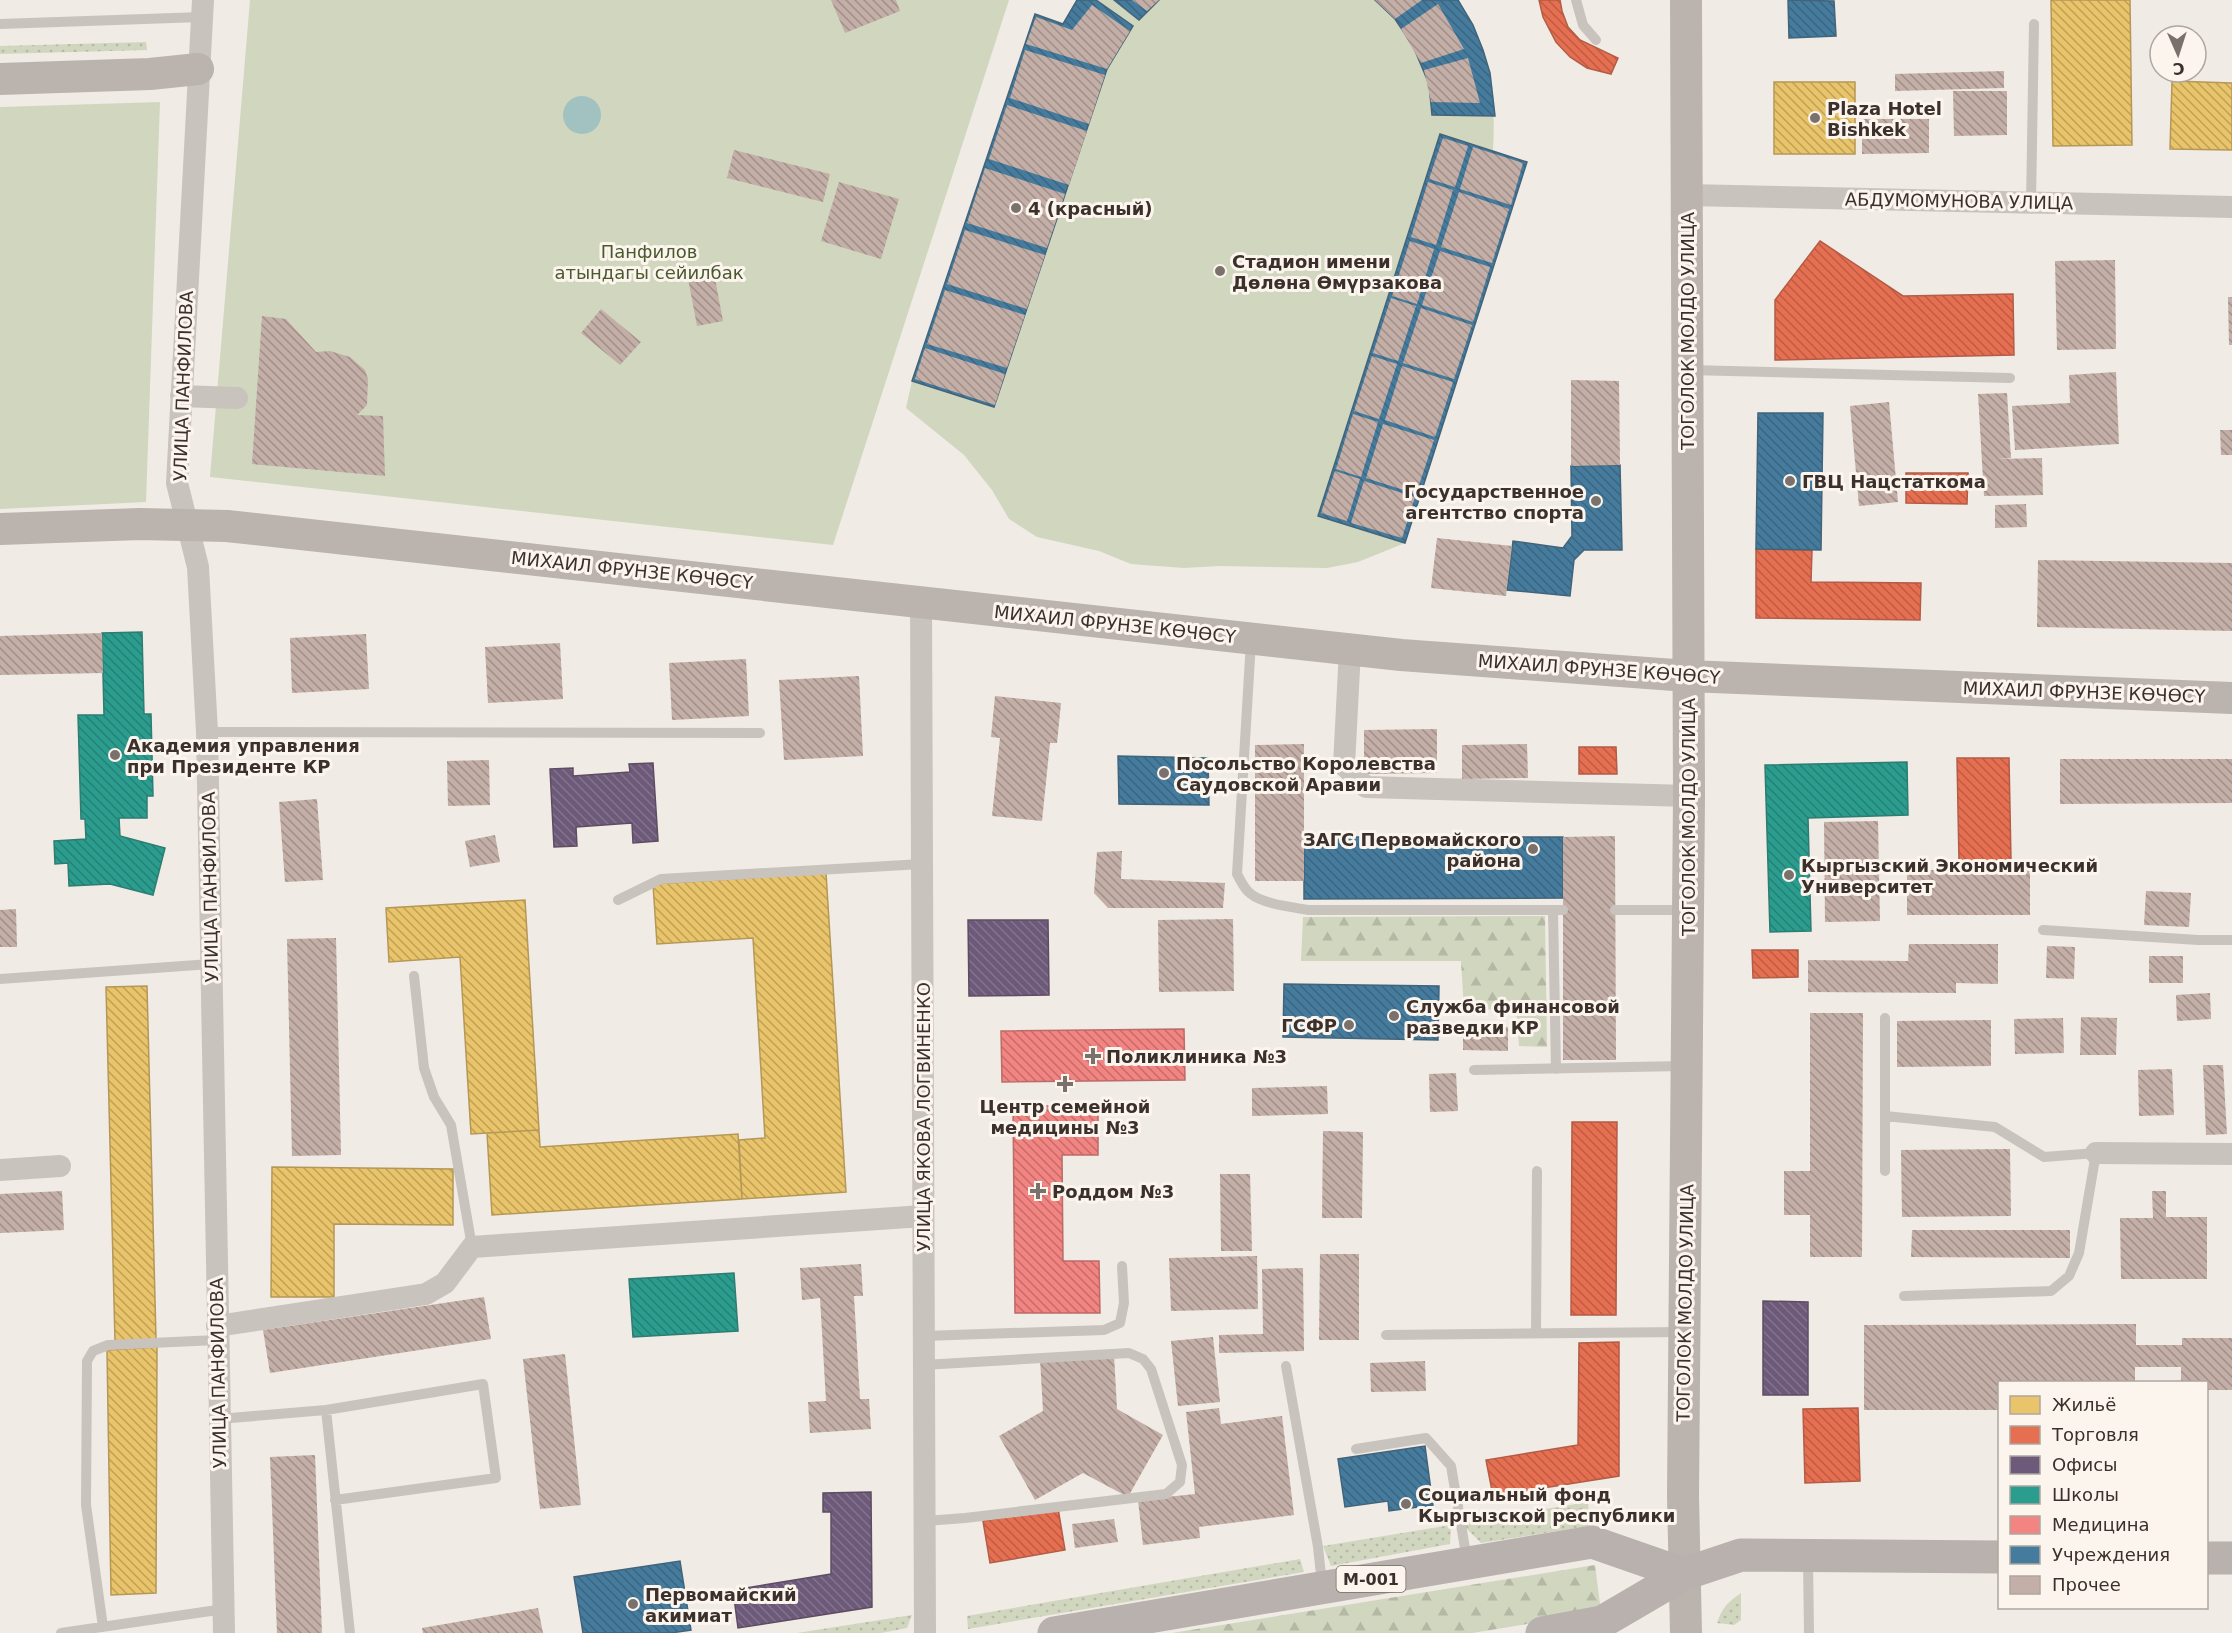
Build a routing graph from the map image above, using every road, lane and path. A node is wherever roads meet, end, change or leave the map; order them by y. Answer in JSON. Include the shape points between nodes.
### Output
{"nodes":[{"id":1,"x":1576,"y":0,"type":"edge"},
{"id":2,"x":1686,"y":0,"type":"edge"},
{"id":3,"x":202,"y":9,"type":"edge"},
{"id":4,"x":0,"y":24,"type":"edge"},
{"id":5,"x":2034,"y":24,"type":"dead end"},
{"id":6,"x":1596,"y":40,"type":"dead end"},
{"id":7,"x":198,"y":69,"type":"junction"},
{"id":8,"x":0,"y":79,"type":"edge"},
{"id":9,"x":1687,"y":195,"type":"junction"},
{"id":10,"x":2031,"y":203,"type":"junction"},
{"id":11,"x":2232,"y":207,"type":"edge"},
{"id":12,"x":1687,"y":370,"type":"junction"},
{"id":13,"x":2010,"y":378,"type":"dead end"},
{"id":14,"x":181,"y":396,"type":"junction"},
{"id":15,"x":237,"y":398,"type":"dead end"},
{"id":16,"x":187,"y":525,"type":"junction"},
{"id":17,"x":0,"y":528,"type":"edge"},
{"id":18,"x":921,"y":602,"type":"junction"},
{"id":19,"x":1251,"y":639,"type":"junction"},
{"id":20,"x":1350,"y":650,"type":"junction"},
{"id":21,"x":1688,"y":676,"type":"junction"},
{"id":22,"x":2232,"y":698,"type":"edge"},
{"id":23,"x":207,"y":732,"type":"junction"},
{"id":24,"x":760,"y":732,"type":"dead end"},
{"id":25,"x":1689,"y":795,"type":"junction"},
{"id":26,"x":922,"y":864,"type":"junction"},
{"id":27,"x":618,"y":900,"type":"dead end"},
{"id":28,"x":1616,"y":910,"type":"dead end"},
{"id":29,"x":1688,"y":910,"type":"junction"},
{"id":30,"x":2043,"y":930,"type":"dead end"},
{"id":31,"x":2232,"y":940,"type":"edge"},
{"id":32,"x":211,"y":964,"type":"junction"},
{"id":33,"x":414,"y":976,"type":"dead end"},
{"id":34,"x":0,"y":978,"type":"edge"},
{"id":35,"x":1885,"y":1018,"type":"dead end"},
{"id":36,"x":1687,"y":1066,"type":"junction"},
{"id":37,"x":1556,"y":1068,"type":"junction"},
{"id":38,"x":1474,"y":1070,"type":"dead end"},
{"id":39,"x":1885,"y":1116,"type":"junction"},
{"id":40,"x":2096,"y":1153,"type":"junction"},
{"id":41,"x":2232,"y":1154,"type":"edge"},
{"id":42,"x":60,"y":1166,"type":"dead end"},
{"id":43,"x":0,"y":1170,"type":"edge"},
{"id":44,"x":1537,"y":1171,"type":"dead end"},
{"id":45,"x":1885,"y":1171,"type":"dead end"},
{"id":46,"x":923,"y":1216,"type":"junction"},
{"id":47,"x":472,"y":1247,"type":"junction"},
{"id":48,"x":1122,"y":1266,"type":"dead end"},
{"id":49,"x":1904,"y":1296,"type":"dead end"},
{"id":50,"x":1685,"y":1332,"type":"junction"},
{"id":51,"x":217,"y":1333,"type":"junction"},
{"id":52,"x":1536,"y":1333,"type":"junction"},
{"id":53,"x":1386,"y":1335,"type":"dead end"},
{"id":54,"x":924,"y":1336,"type":"junction"},
{"id":55,"x":923,"y":1365,"type":"junction"},
{"id":56,"x":1286,"y":1366,"type":"dead end"},
{"id":57,"x":326,"y":1410,"type":"junction"},
{"id":58,"x":219,"y":1419,"type":"junction"},
{"id":59,"x":1356,"y":1449,"type":"dead end"},
{"id":60,"x":335,"y":1500,"type":"junction"},
{"id":61,"x":925,"y":1521,"type":"junction"},
{"id":62,"x":1808,"y":1556,"type":"junction"},
{"id":63,"x":1998,"y":1557,"type":"edge"},
{"id":64,"x":2208,"y":1558,"type":"edge"},
{"id":65,"x":2232,"y":1558,"type":"edge"},
{"id":66,"x":1468,"y":1563,"type":"junction"},
{"id":67,"x":1684,"y":1574,"type":"junction"},
{"id":68,"x":1322,"y":1588,"type":"junction"},
{"id":69,"x":224,"y":1609,"type":"junction"},
{"id":70,"x":103,"y":1627,"type":"junction"},
{"id":71,"x":61,"y":1633,"type":"edge"},
{"id":72,"x":224,"y":1633,"type":"edge"},
{"id":73,"x":350,"y":1633,"type":"edge"},
{"id":74,"x":925,"y":1633,"type":"edge"},
{"id":75,"x":1054,"y":1633,"type":"edge"},
{"id":76,"x":1542,"y":1633,"type":"edge"},
{"id":77,"x":1686,"y":1633,"type":"edge"},
{"id":78,"x":1809,"y":1633,"type":"edge"}],
"edges":[{"from":1,"to":6,"type":"lane","via":[[1583,26]]},
{"from":2,"to":9,"type":"main road","name":"ТОГОЛОК МОЛДО УЛИЦА"},
{"from":3,"to":4,"type":"lane"},
{"from":3,"to":7,"type":"street","name":"УЛИЦА ПАНФИЛОВА"},
{"from":5,"to":10,"type":"lane"},
{"from":7,"to":8,"type":"main road"},
{"from":7,"to":14,"type":"street","name":"УЛИЦА ПАНФИЛОВА"},
{"from":9,"to":10,"type":"street","name":"АБДУМОМУНОВА УЛИЦА"},
{"from":9,"to":12,"type":"main road","name":"ТОГОЛОК МОЛДО УЛИЦА"},
{"from":10,"to":11,"type":"street","name":"АБДУМОМУНОВА УЛИЦА"},
{"from":12,"to":13,"type":"lane"},
{"from":12,"to":21,"type":"main road","name":"ТОГОЛОК МОЛДО УЛИЦА"},
{"from":14,"to":15,"type":"street"},
{"from":14,"to":16,"type":"street","name":"УЛИЦА ПАНФИЛОВА","via":[[177,483]]},
{"from":16,"to":17,"type":"main road","name":"МИХАИЛ ФРУНЗЕ КӨЧӨСҮ"},
{"from":16,"to":18,"type":"main road","name":"МИХАИЛ ФРУНЗЕ КӨЧӨСҮ","via":[[238,527]]},
{"from":16,"to":23,"type":"street","name":"УЛИЦА ПАНФИЛОВА","via":[[198,567]]},
{"from":18,"to":19,"type":"main road","name":"МИХАИЛ ФРУНЗЕ КӨЧӨСҮ"},
{"from":18,"to":26,"type":"street","name":"УЛИЦА ЯКОВА ЛОГВИНЕНКО"},
{"from":19,"to":20,"type":"main road","name":"МИХАИЛ ФРУНЗЕ КӨЧӨСҮ"},
{"from":19,"to":37,"type":"lane","via":[[1237,874],[1243,885],[1252,896],[1308,910],[1558,910]]},
{"from":20,"to":21,"type":"main road","name":"МИХАИЛ ФРУНЗЕ КӨЧӨСҮ"},
{"from":20,"to":25,"type":"street","via":[[1344,765],[1366,787]]},
{"from":21,"to":22,"type":"main road","name":"МИХАИЛ ФРУНЗЕ КӨЧӨСҮ"},
{"from":21,"to":25,"type":"main road","name":"ТОГОЛОК МОЛДО УЛИЦА"},
{"from":23,"to":24,"type":"lane"},
{"from":23,"to":32,"type":"street","name":"УЛИЦА ПАНФИЛОВА"},
{"from":25,"to":29,"type":"main road","name":"ТОГОЛОК МОЛДО УЛИЦА"},
{"from":26,"to":27,"type":"lane","via":[[661,879]]},
{"from":26,"to":46,"type":"street","name":"УЛИЦА ЯКОВА ЛОГВИНЕНКО"},
{"from":28,"to":29,"type":"lane"},
{"from":29,"to":36,"type":"main road","name":"ТОГОЛОК МОЛДО УЛИЦА"},
{"from":30,"to":31,"type":"lane"},
{"from":32,"to":34,"type":"lane"},
{"from":32,"to":51,"type":"street","name":"УЛИЦА ПАНФИЛОВА"},
{"from":33,"to":47,"type":"lane","via":[[424,1068],[428,1084],[451,1125]]},
{"from":35,"to":39,"type":"lane"},
{"from":36,"to":37,"type":"lane"},
{"from":36,"to":50,"type":"main road","name":"ТОГОЛОК МОЛДО УЛИЦА"},
{"from":37,"to":38,"type":"lane"},
{"from":39,"to":40,"type":"lane","via":[[1995,1126],[2044,1157]]},
{"from":39,"to":45,"type":"lane"},
{"from":40,"to":41,"type":"street"},
{"from":40,"to":49,"type":"lane","via":[[2079,1253],[2069,1276],[2051,1291]]},
{"from":42,"to":43,"type":"street"},
{"from":44,"to":52,"type":"lane"},
{"from":46,"to":47,"type":"street"},
{"from":46,"to":54,"type":"street","name":"УЛИЦА ЯКОВА ЛОГВИНЕНКО"},
{"from":47,"to":51,"type":"street","via":[[445,1283],[426,1294]]},
{"from":48,"to":54,"type":"lane","via":[[1124,1303],[1120,1323],[1104,1330]]},
{"from":50,"to":52,"type":"lane"},
{"from":50,"to":67,"type":"main road","name":"ТОГОЛОК МОЛДО УЛИЦА"},
{"from":51,"to":58,"type":"street","name":"УЛИЦА ПАНФИЛОВА"},
{"from":51,"to":70,"type":"lane","via":[[108,1345],[93,1351],[87,1361],[86,1505]]},
{"from":52,"to":53,"type":"lane"},
{"from":54,"to":55,"type":"street","name":"УЛИЦА ЯКОВА ЛОГВИНЕНКО"},
{"from":55,"to":61,"type":"street","name":"УЛИЦА ЯКОВА ЛОГВИНЕНКО"},
{"from":55,"to":61,"type":"lane","via":[[1129,1353],[1143,1359],[1151,1370],[1182,1465],[1180,1482],[1166,1494]]},
{"from":56,"to":68,"type":"lane"},
{"from":57,"to":58,"type":"lane"},
{"from":57,"to":60,"type":"lane"},
{"from":57,"to":60,"type":"lane","via":[[483,1384],[496,1478]]},
{"from":58,"to":69,"type":"street","name":"УЛИЦА ПАНФИЛОВА"},
{"from":59,"to":66,"type":"lane","via":[[1426,1438],[1451,1466]]},
{"from":60,"to":73,"type":"lane"},
{"from":61,"to":74,"type":"street","name":"УЛИЦА ЯКОВА ЛОГВИНЕНКО"},
{"from":62,"to":63,"type":"main road"},
{"from":62,"to":67,"type":"main road","via":[[1741,1555]]},
{"from":62,"to":78,"type":"lane"},
{"from":64,"to":65,"type":"main road"},
{"from":66,"to":67,"type":"main road","number":"М-001","via":[[1592,1542]]},
{"from":66,"to":68,"type":"main road","number":"М-001"},
{"from":67,"to":76,"type":"main road","via":[[1602,1622]]},
{"from":67,"to":77,"type":"main road","name":"ТОГОЛОК МОЛДО УЛИЦА"},
{"from":68,"to":75,"type":"main road","number":"М-001"},
{"from":69,"to":70,"type":"lane"},
{"from":69,"to":72,"type":"street","name":"УЛИЦА ПАНФИЛОВА"},
{"from":70,"to":71,"type":"lane"}]}
